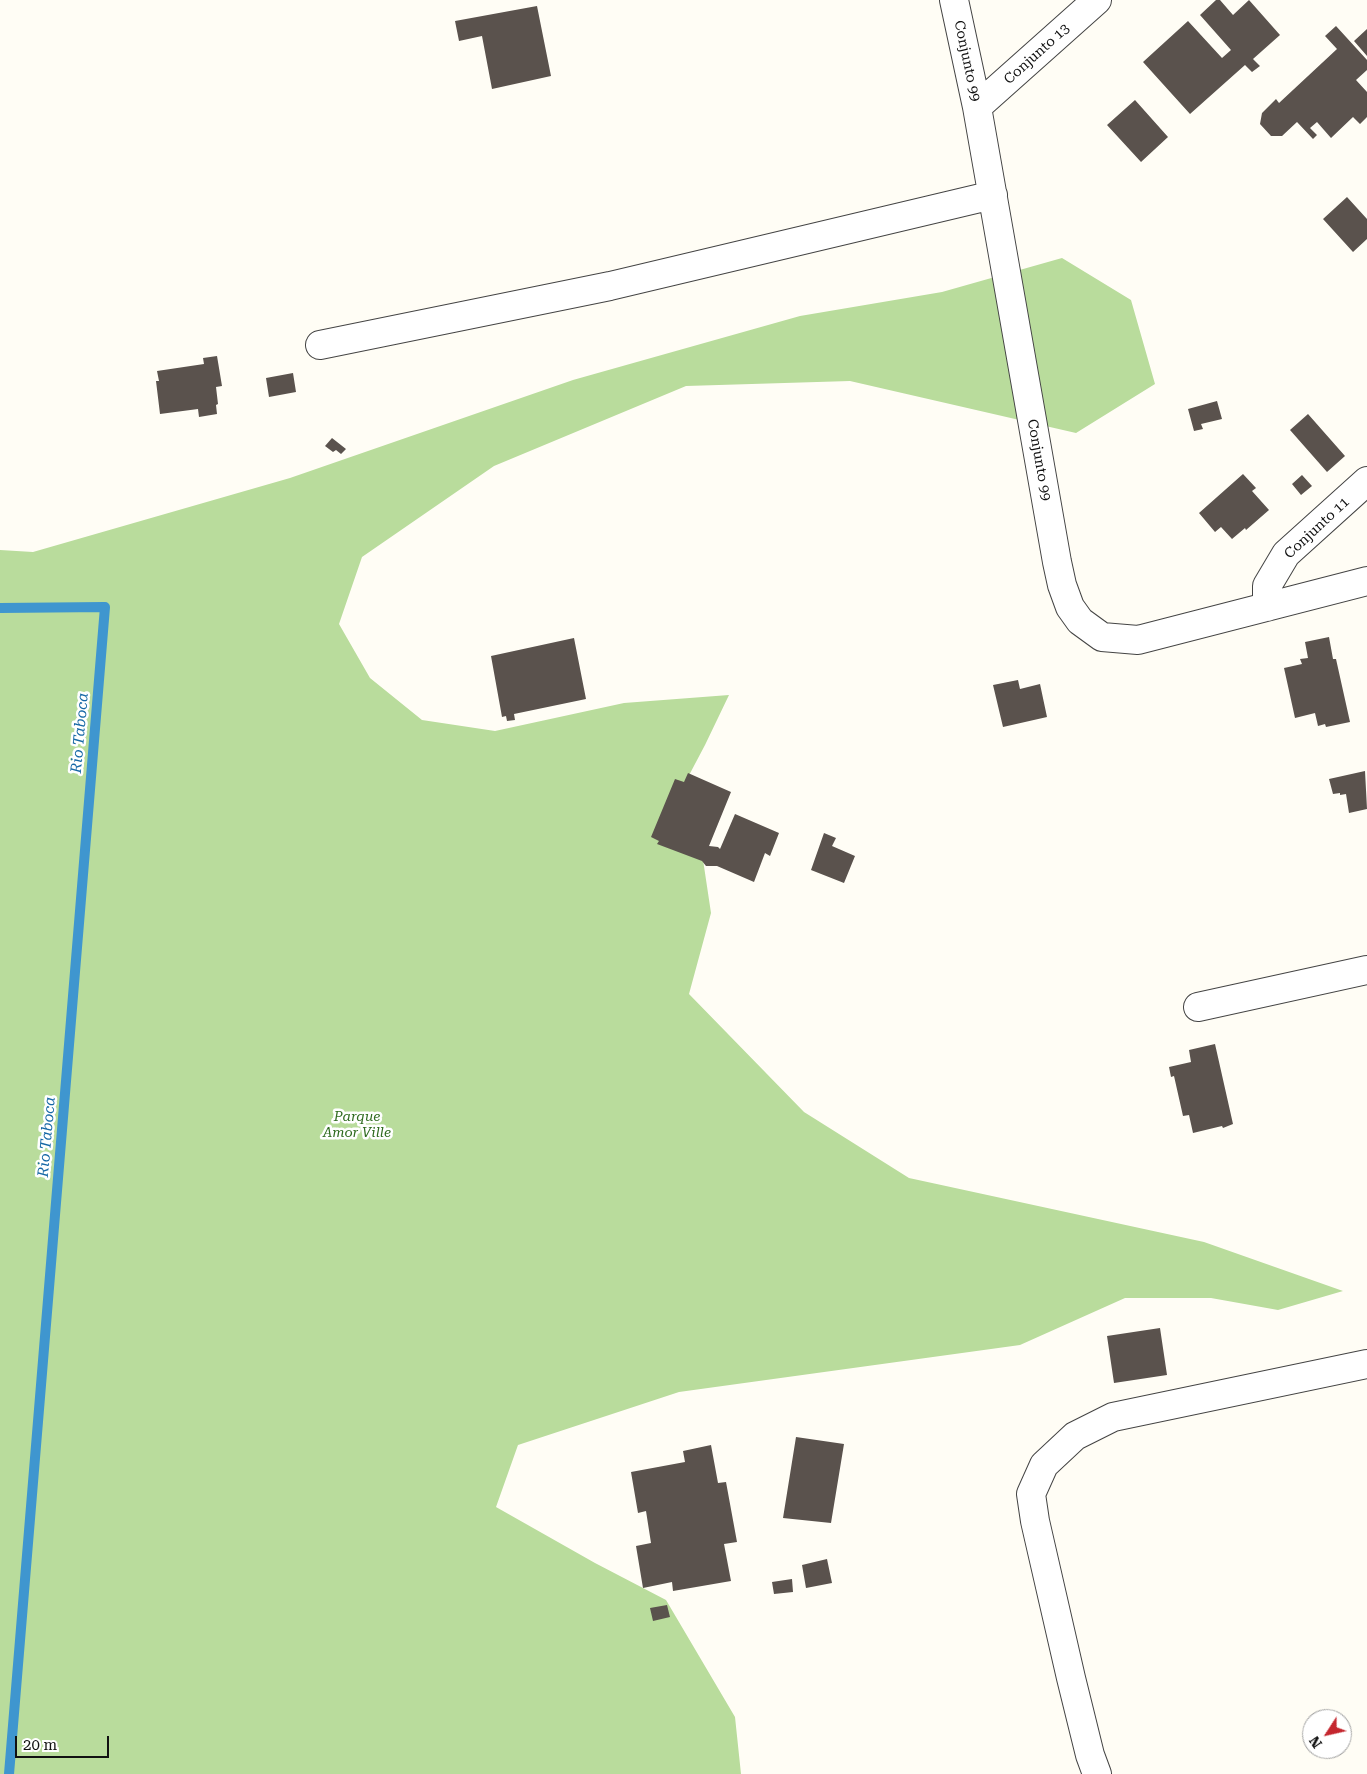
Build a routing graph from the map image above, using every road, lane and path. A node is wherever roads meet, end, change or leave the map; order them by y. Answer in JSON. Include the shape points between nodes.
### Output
{"nodes":[{"id":1,"x":954,"y":0,"type":"edge"},
{"id":2,"x":1098,"y":0,"type":"edge"},
{"id":3,"x":978,"y":107,"type":"junction"},
{"id":4,"x":993,"y":195,"type":"junction"},
{"id":5,"x":320,"y":345,"type":"dead end"},
{"id":6,"x":1367,"y":481,"type":"edge"},
{"id":7,"x":1367,"y":581,"type":"edge"},
{"id":8,"x":1267,"y":607,"type":"junction"},
{"id":9,"x":1367,"y":970,"type":"edge"},
{"id":10,"x":1198,"y":1006,"type":"dead end"},
{"id":11,"x":1367,"y":1364,"type":"edge"},
{"id":12,"x":1097,"y":1774,"type":"edge"}],
"edges":[{"from":1,"to":3,"type":"street","name":"Conjunto 99"},
{"from":2,"to":3,"type":"street","name":"Conjunto 13"},
{"from":3,"to":4,"type":"street","name":"Conjunto 99"},
{"from":4,"to":5,"type":"street","via":[[610,286]]},
{"from":4,"to":8,"type":"street","name":"Conjunto 99","via":[[1057,562],[1070,607],[1080,622],[1102,637],[1138,640]]},
{"from":6,"to":8,"type":"street","name":"Conjunto 11","via":[[1286,554],[1267,586]]},
{"from":7,"to":8,"type":"street","name":"Conjunto 99"},
{"from":9,"to":10,"type":"street"},
{"from":11,"to":12,"type":"street","via":[[1113,1417],[1075,1436],[1044,1465],[1031,1494],[1035,1521]]}]}
